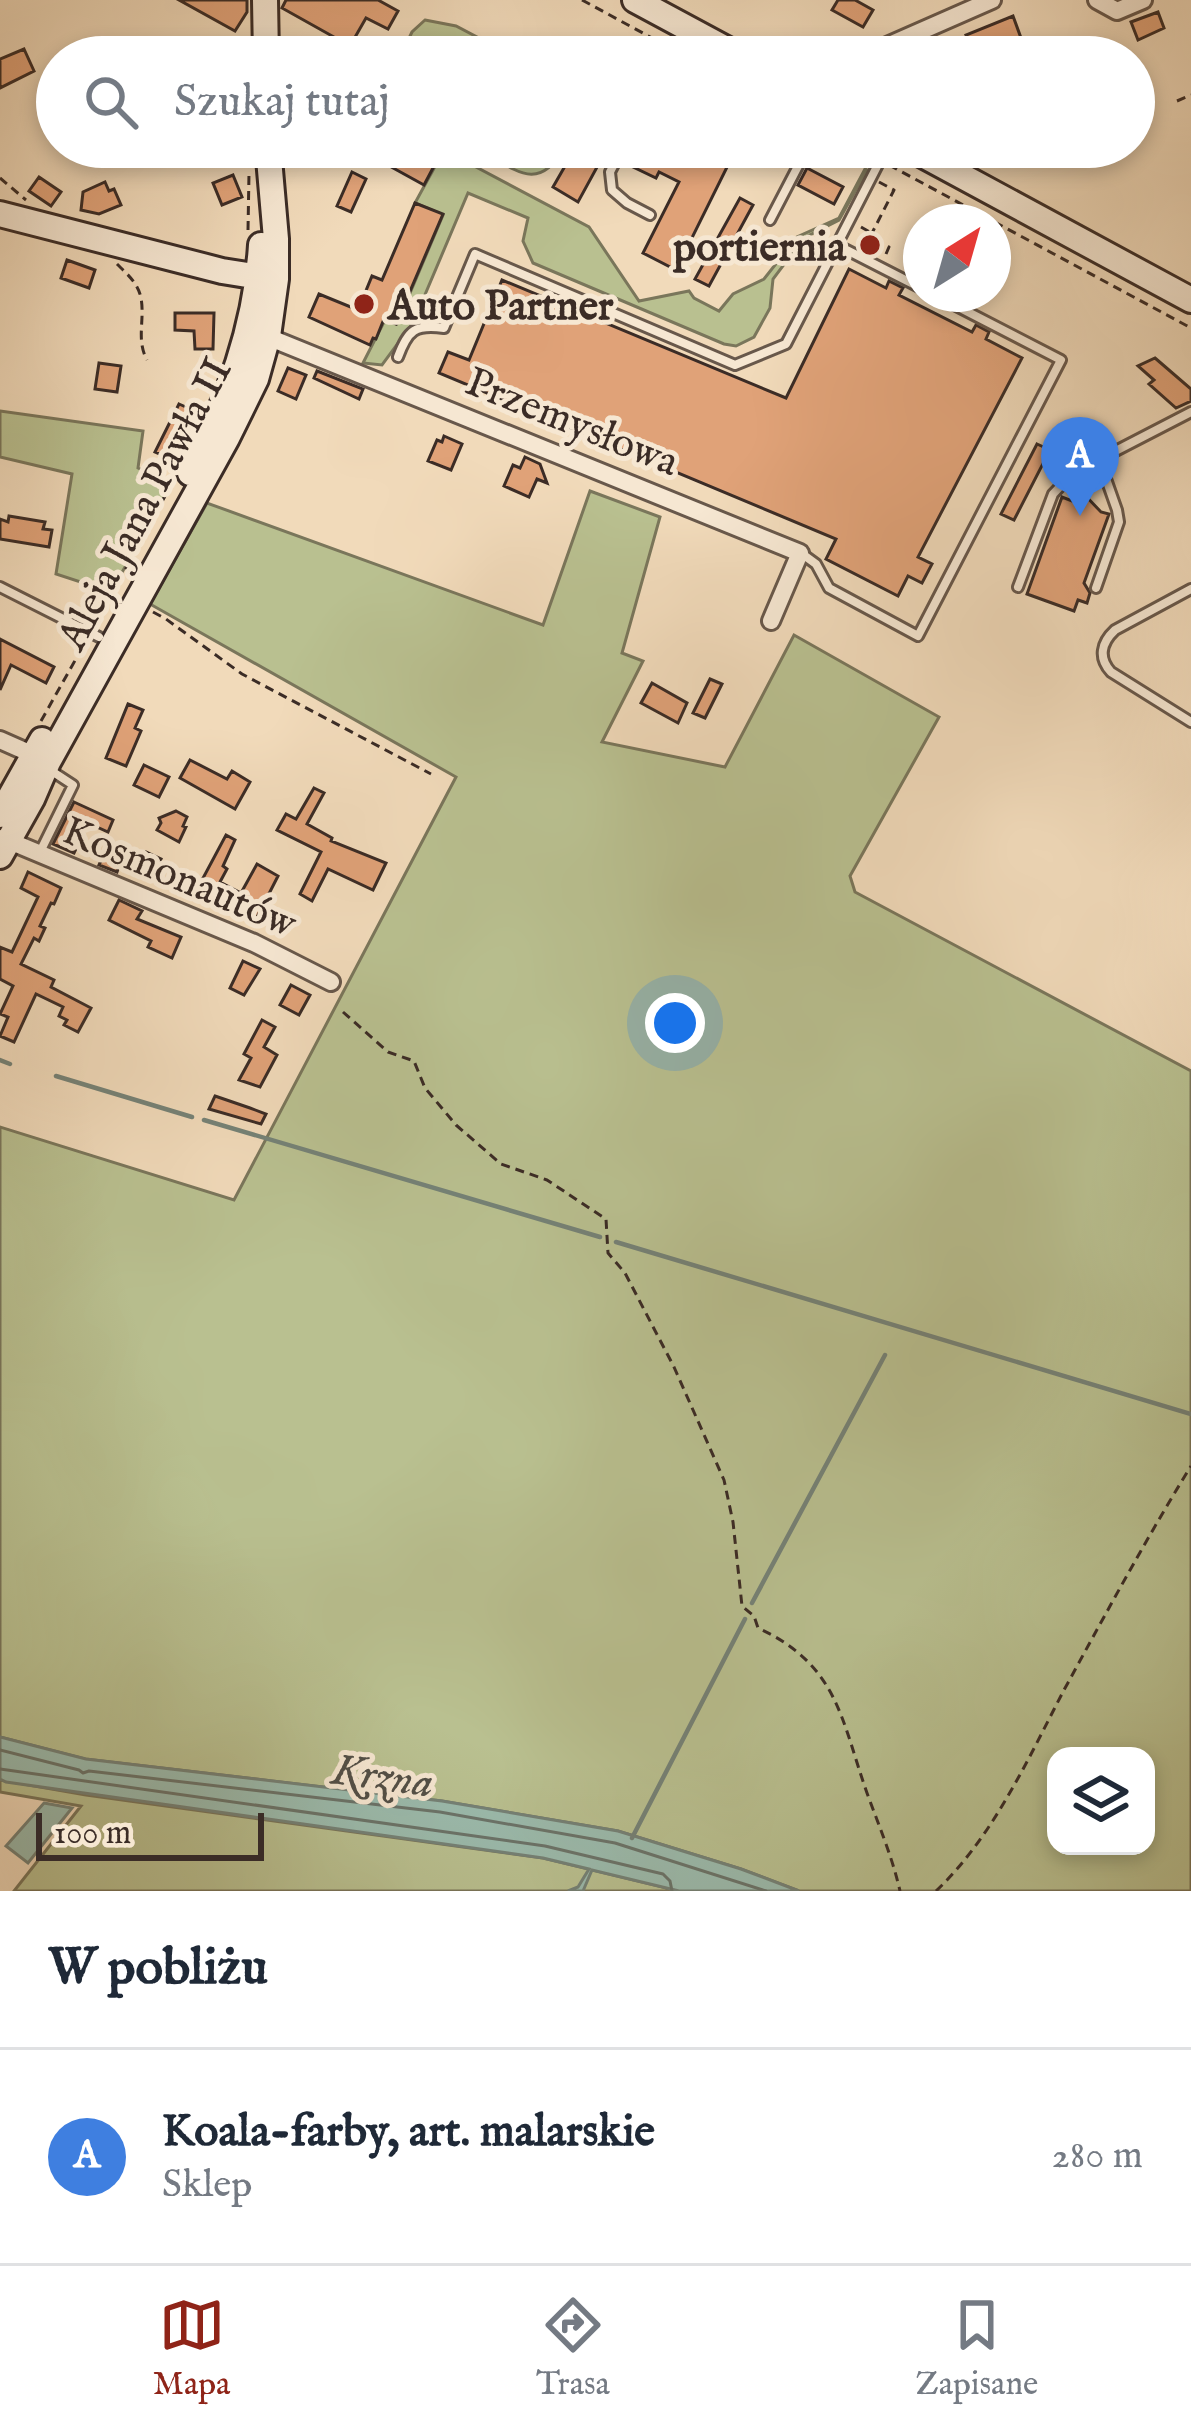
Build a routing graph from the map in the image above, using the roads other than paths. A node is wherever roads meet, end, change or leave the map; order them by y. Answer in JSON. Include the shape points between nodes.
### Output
{"nodes":[{"id":1,"x":265,"y":0,"type":"edge"},
{"id":2,"x":635,"y":0,"type":"edge"},
{"id":3,"x":992,"y":0,"type":"edge"},
{"id":4,"x":1097,"y":0,"type":"edge"},
{"id":5,"x":1143,"y":0,"type":"edge"},
{"id":6,"x":266,"y":36,"type":"edge"},
{"id":7,"x":669,"y":36,"type":"edge"},
{"id":8,"x":910,"y":36,"type":"edge"},
{"id":9,"x":262,"y":168,"type":"edge"},
{"id":10,"x":612,"y":168,"type":"edge"},
{"id":11,"x":797,"y":168,"type":"edge"},
{"id":12,"x":876,"y":168,"type":"edge"},
{"id":13,"x":947,"y":168,"type":"edge"},
{"id":14,"x":0,"y":214,"type":"edge"},
{"id":15,"x":650,"y":215,"type":"dead end"},
{"id":16,"x":770,"y":220,"type":"dead end"},
{"id":17,"x":837,"y":244,"type":"junction"},
{"id":18,"x":220,"y":270,"type":"junction"},
{"id":19,"x":268,"y":279,"type":"junction"},
{"id":20,"x":903,"y":279,"type":"edge"},
{"id":21,"x":1191,"y":300,"type":"edge"},
{"id":22,"x":968,"y":312,"type":"edge"},
{"id":23,"x":257,"y":327,"type":"junction"},
{"id":24,"x":398,"y":357,"type":"dead end"},
{"id":25,"x":1191,"y":412,"type":"edge"},
{"id":26,"x":1099,"y":459,"type":"junction"},
{"id":27,"x":800,"y":553,"type":"junction"},
{"id":28,"x":0,"y":587,"type":"edge"},
{"id":29,"x":1018,"y":587,"type":"dead end"},
{"id":30,"x":1096,"y":588,"type":"dead end"},
{"id":31,"x":1191,"y":589,"type":"edge"},
{"id":32,"x":128,"y":600,"type":"junction"},
{"id":33,"x":771,"y":620,"type":"dead end"},
{"id":34,"x":95,"y":635,"type":"junction"},
{"id":35,"x":1191,"y":722,"type":"edge"},
{"id":36,"x":0,"y":740,"type":"edge"},
{"id":37,"x":38,"y":758,"type":"junction"},
{"id":38,"x":0,"y":815,"type":"edge"},
{"id":39,"x":3,"y":844,"type":"edge"},
{"id":40,"x":40,"y":854,"type":"junction"},
{"id":41,"x":331,"y":982,"type":"dead end"}],
"edges":[{"from":1,"to":6,"type":"street"},
{"from":2,"to":7,"type":"street"},
{"from":3,"to":8,"type":"street"},
{"from":4,"to":5,"type":"street","via":[[1117,11]]},
{"from":9,"to":19,"type":"street","name":"Aleja Jana Pawła II"},
{"from":10,"to":15,"type":"lane","via":[[612,190]]},
{"from":11,"to":16,"type":"lane"},
{"from":12,"to":17,"type":"lane"},
{"from":13,"to":21,"type":"street"},
{"from":14,"to":18,"type":"street"},
{"from":17,"to":20,"type":"lane"},
{"from":17,"to":24,"type":"lane","via":[[786,344],[735,365],[475,254],[445,328],[414,329]]},
{"from":18,"to":19,"type":"street"},
{"from":18,"to":23,"type":"street","via":[[247,298]]},
{"from":19,"to":23,"type":"street","name":"Aleja Jana Pawła II"},
{"from":22,"to":27,"type":"lane","via":[[1061,360],[918,636],[829,588],[817,564]]},
{"from":23,"to":27,"type":"street","name":"Przemysłowa"},
{"from":23,"to":32,"type":"street","name":"Aleja Jana Pawła II"},
{"from":25,"to":26,"type":"lane"},
{"from":26,"to":29,"type":"lane","via":[[1058,486]]},
{"from":26,"to":30,"type":"lane","via":[[1119,522]]},
{"from":27,"to":33,"type":"street"},
{"from":28,"to":34,"type":"lane"},
{"from":31,"to":35,"type":"lane","via":[[1114,630],[1102,650],[1111,672]]},
{"from":32,"to":34,"type":"street","name":"Aleja Jana Pawła II"},
{"from":32,"to":37,"type":"street","name":"Aleja Jana Pawła II"},
{"from":34,"to":37,"type":"street","name":"Aleja Jana Pawła II"},
{"from":36,"to":37,"type":"street"},
{"from":37,"to":38,"type":"street","name":"Aleja Jana Pawła II"},
{"from":37,"to":39,"type":"street","name":"Aleja Jana Pawła II"},
{"from":37,"to":40,"type":"lane","via":[[73,785]]},
{"from":39,"to":40,"type":"street","name":"Kosmonautów"},
{"from":40,"to":41,"type":"street","name":"Kosmonautów"}]}
